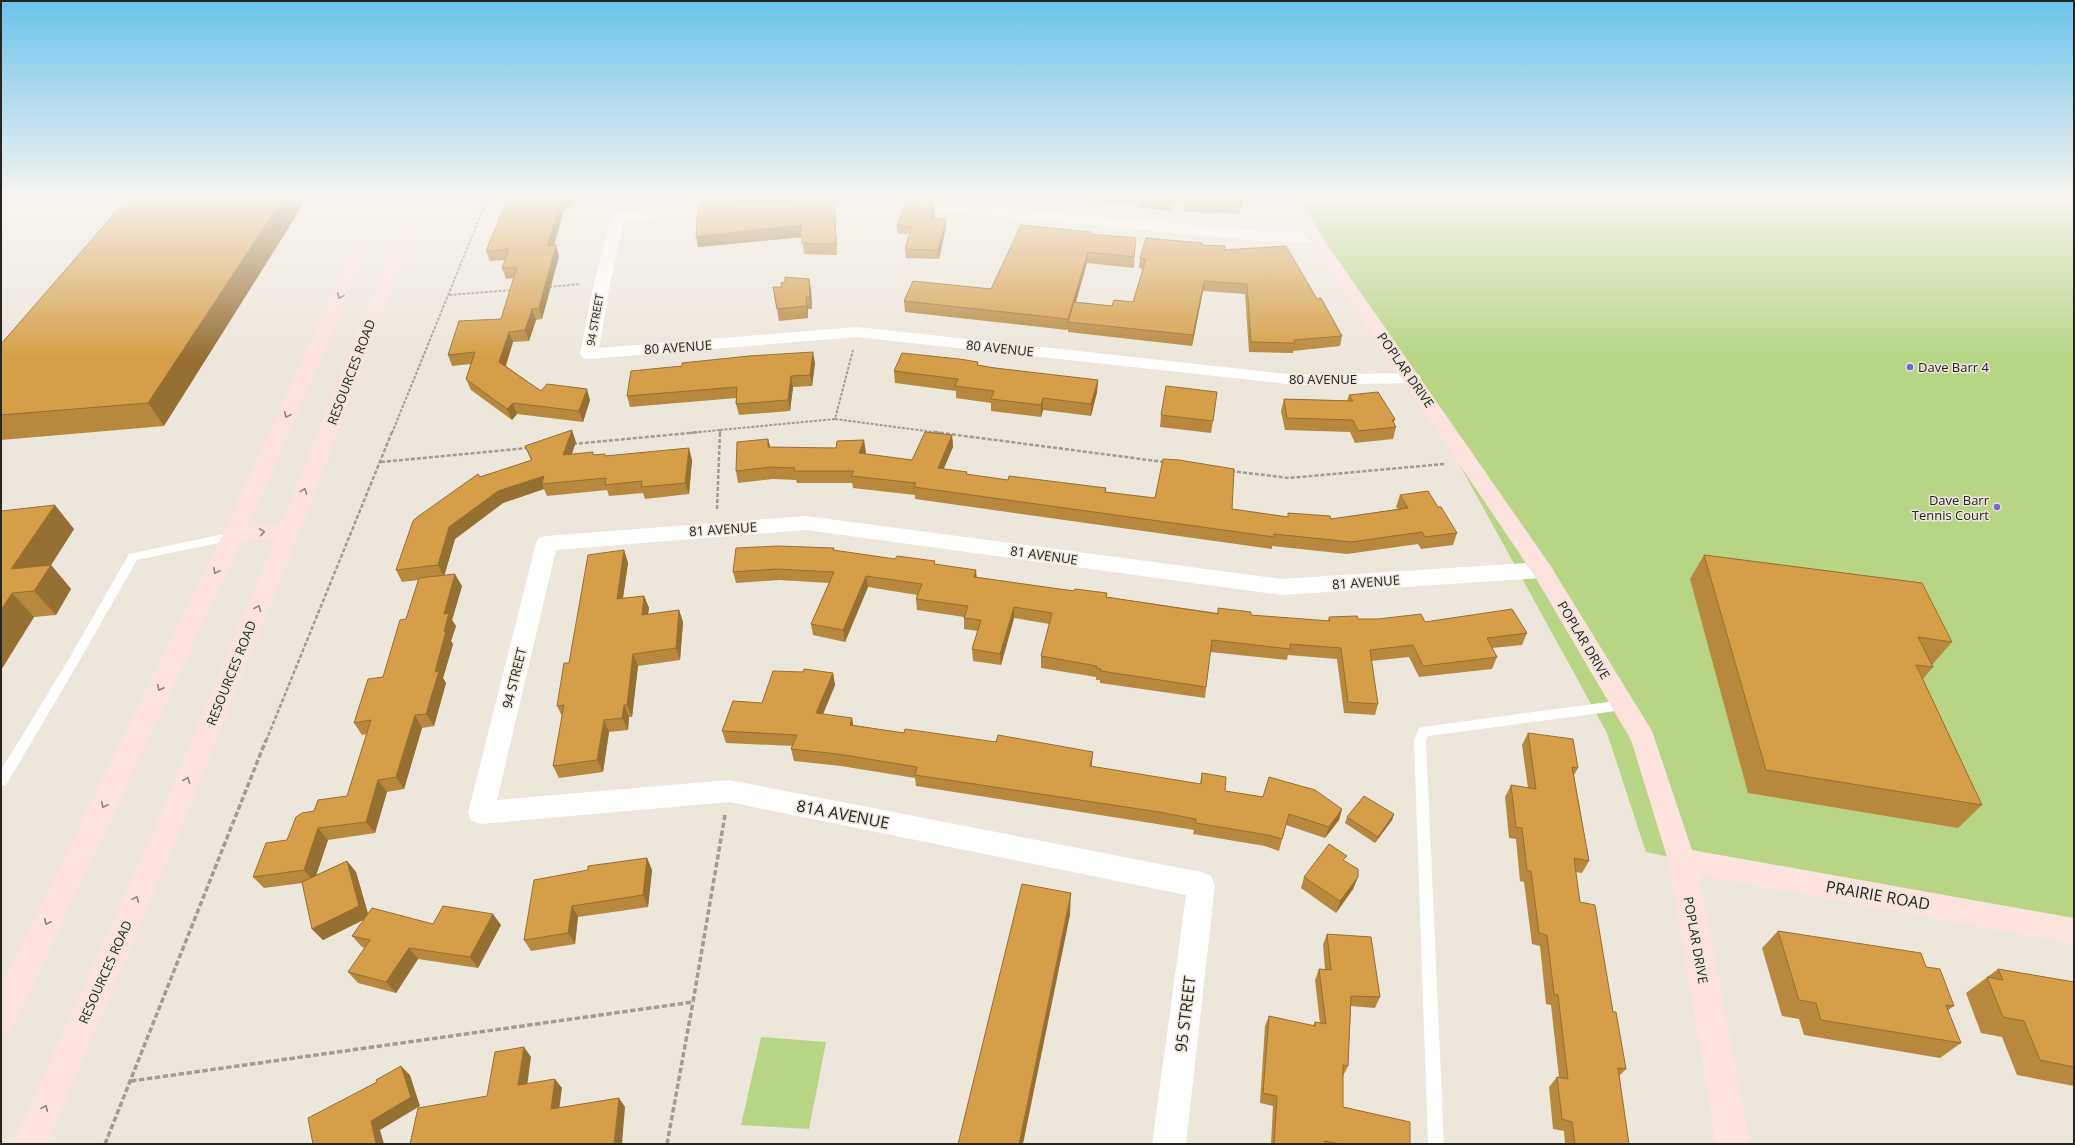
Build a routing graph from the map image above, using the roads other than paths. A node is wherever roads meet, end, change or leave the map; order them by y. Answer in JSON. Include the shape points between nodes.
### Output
{"nodes":[{"id":1,"x":360,"y":250,"type":"edge"},
{"id":2,"x":398,"y":250,"type":"edge"},
{"id":3,"x":610,"y":250,"type":"edge"},
{"id":4,"x":1323,"y":250,"type":"edge"},
{"id":5,"x":589,"y":354,"type":"joint"},
{"id":6,"x":1412,"y":378,"type":"junction"},
{"id":7,"x":290,"y":528,"type":"junction"},
{"id":8,"x":233,"y":536,"type":"junction"},
{"id":9,"x":547,"y":543,"type":"joint"},
{"id":10,"x":1542,"y":570,"type":"junction"},
{"id":11,"x":1623,"y":705,"type":"junction"},
{"id":12,"x":1,"y":781,"type":"edge"},
{"id":13,"x":481,"y":813,"type":"joint"},
{"id":14,"x":1682,"y":860,"type":"junction"},
{"id":15,"x":1201,"y":885,"type":"joint"},
{"id":16,"x":2074,"y":931,"type":"edge"},
{"id":17,"x":1,"y":1018,"type":"edge"},
{"id":18,"x":30,"y":1144,"type":"edge"},
{"id":19,"x":1169,"y":1144,"type":"edge"},
{"id":20,"x":1436,"y":1144,"type":"edge"},
{"id":21,"x":1733,"y":1144,"type":"edge"}],
"edges":[{"from":1,"to":8,"type":"main road","one_way":true},
{"from":7,"to":2,"type":"main road","name":"RESOURCES ROAD","one_way":true},
{"from":3,"to":5,"type":"street","name":"94 STREET"},
{"from":4,"to":6,"type":"main road","name":"POPLAR DRIVE"},
{"from":5,"to":6,"type":"street","name":"80 AVENUE","via":[[857,332],[1297,380]]},
{"from":6,"to":10,"type":"main road","name":"POPLAR DRIVE"},
{"from":8,"to":7,"type":"main road","one_way":true},
{"from":18,"to":7,"type":"main road","name":"RESOURCES ROAD","one_way":true,"via":[[171,821]]},
{"from":8,"to":12,"type":"lane","via":[[133,557]]},
{"from":8,"to":17,"type":"main road","one_way":true},
{"from":9,"to":10,"type":"street","name":"81 AVENUE","via":[[806,523],[1281,587]]},
{"from":9,"to":13,"type":"street","name":"94 STREET"},
{"from":10,"to":11,"type":"main road","name":"POPLAR DRIVE"},
{"from":11,"to":14,"type":"main road","name":"POPLAR DRIVE","via":[[1643,738]]},
{"from":11,"to":20,"type":"lane","via":[[1423,732],[1420,740]]},
{"from":13,"to":15,"type":"street","name":"81A AVENUE","via":[[729,791]]},
{"from":14,"to":16,"type":"main road","name":"PRAIRIE ROAD"},
{"from":14,"to":21,"type":"main road","name":"POPLAR DRIVE"},
{"from":15,"to":19,"type":"street","name":"95 STREET"}]}
